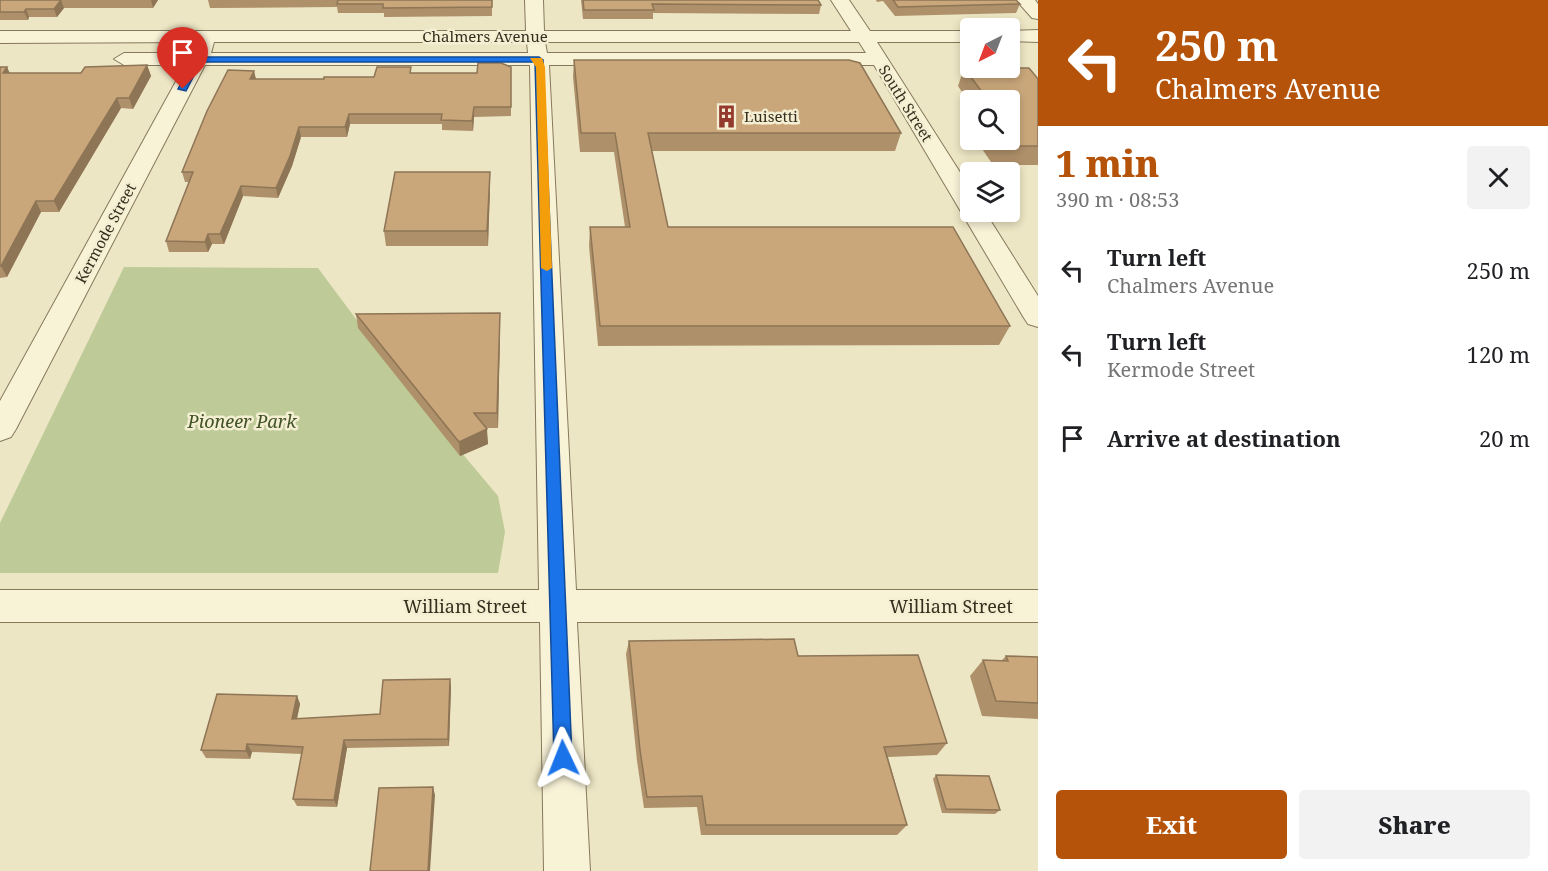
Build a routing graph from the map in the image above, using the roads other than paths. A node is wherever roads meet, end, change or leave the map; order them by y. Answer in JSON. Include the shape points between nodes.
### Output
{"nodes":[{"id":1,"x":534,"y":0,"type":"edge"},
{"id":2,"x":840,"y":0,"type":"edge"},
{"id":3,"x":1025,"y":0,"type":"edge"},
{"id":4,"x":1038,"y":14,"type":"edge"},
{"id":5,"x":863,"y":36,"type":"junction"},
{"id":6,"x":960,"y":36,"type":"edge"},
{"id":7,"x":1020,"y":36,"type":"edge"},
{"id":8,"x":1038,"y":36,"type":"edge"},
{"id":9,"x":0,"y":37,"type":"edge"},
{"id":10,"x":210,"y":37,"type":"junction"},
{"id":11,"x":537,"y":48,"type":"junction"},
{"id":12,"x":105,"y":58,"type":"dead end"},
{"id":13,"x":198,"y":59,"type":"junction"},
{"id":14,"x":879,"y":59,"type":"junction"},
{"id":15,"x":960,"y":191,"type":"edge"},
{"id":16,"x":979,"y":222,"type":"edge"},
{"id":17,"x":1038,"y":318,"type":"edge"},
{"id":18,"x":0,"y":429,"type":"edge"},
{"id":19,"x":0,"y":606,"type":"edge"},
{"id":20,"x":557,"y":606,"type":"junction"},
{"id":21,"x":1038,"y":606,"type":"edge"},
{"id":22,"x":567,"y":871,"type":"edge"}],
"edges":[{"from":1,"to":11,"type":"street"},
{"from":2,"to":5,"type":"street","name":"South Street"},
{"from":3,"to":4,"type":"street"},
{"from":5,"to":6,"type":"street","name":"Chalmers Avenue"},
{"from":5,"to":11,"type":"street","name":"Chalmers Avenue"},
{"from":5,"to":14,"type":"street","name":"South Street"},
{"from":7,"to":8,"type":"street"},
{"from":9,"to":10,"type":"street","name":"Chalmers Avenue"},
{"from":10,"to":11,"type":"street","name":"Chalmers Avenue"},
{"from":10,"to":13,"type":"street","name":"Kermode Street"},
{"from":11,"to":13,"type":"street","name":"Chalmers Avenue"},
{"from":11,"to":14,"type":"street","name":"Chalmers Avenue"},
{"from":11,"to":20,"type":"street"},
{"from":12,"to":13,"type":"street","name":"Chalmers Avenue"},
{"from":13,"to":18,"type":"street","name":"Kermode Street"},
{"from":14,"to":15,"type":"street","name":"South Street"},
{"from":16,"to":17,"type":"street"},
{"from":19,"to":20,"type":"street","name":"William Street"},
{"from":20,"to":21,"type":"street","name":"William Street"},
{"from":20,"to":22,"type":"street"}]}
